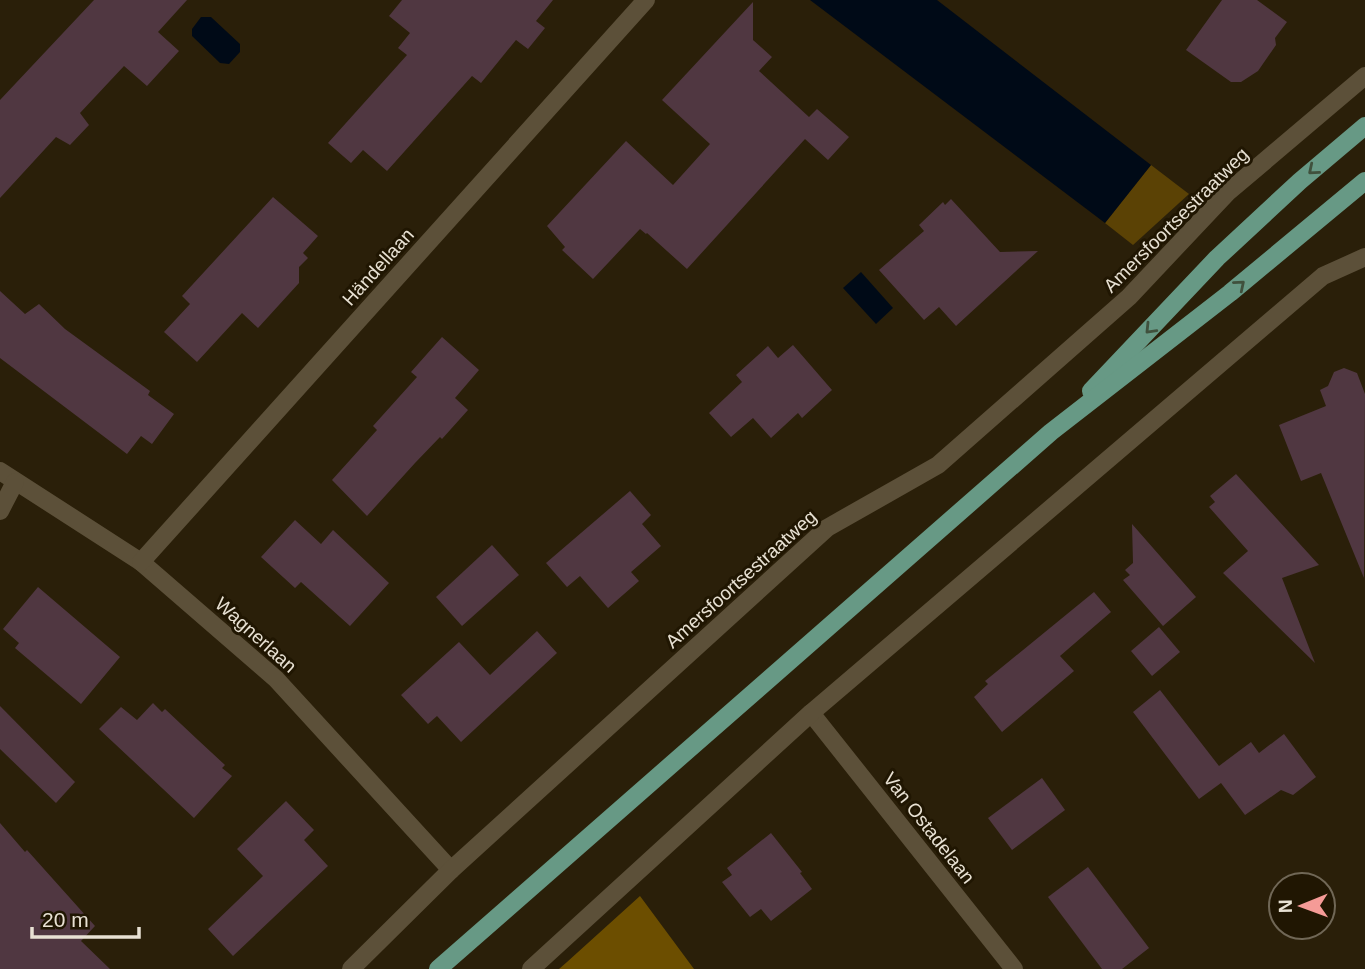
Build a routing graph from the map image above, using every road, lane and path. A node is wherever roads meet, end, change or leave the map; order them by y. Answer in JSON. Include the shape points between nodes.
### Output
{"nodes":[{"id":1,"x":646,"y":0,"type":"edge"},
{"id":2,"x":1365,"y":76,"type":"edge"},
{"id":3,"x":1364,"y":129,"type":"edge"},
{"id":4,"x":1365,"y":181,"type":"edge"},
{"id":5,"x":1365,"y":257,"type":"edge"},
{"id":6,"x":1051,"y":432,"type":"junction"},
{"id":7,"x":0,"y":471,"type":"edge"},
{"id":8,"x":15,"y":482,"type":"junction"},
{"id":9,"x":0,"y":511,"type":"edge"},
{"id":10,"x":141,"y":562,"type":"junction"},
{"id":11,"x":811,"y":713,"type":"junction"},
{"id":12,"x":451,"y":870,"type":"junction"},
{"id":13,"x":351,"y":969,"type":"edge"},
{"id":14,"x":438,"y":969,"type":"edge"},
{"id":15,"x":531,"y":969,"type":"edge"},
{"id":16,"x":1014,"y":969,"type":"edge"}],
"edges":[{"from":1,"to":10,"type":"street","name":"Händellaan"},
{"from":2,"to":12,"type":"street","name":"Amersfoortsestraatweg","via":[[1227,194],[1129,297],[938,465],[827,528]]},
{"from":3,"to":6,"type":"main road","one_way":true,"via":[[1217,258]]},
{"from":6,"to":4,"type":"main road","one_way":true},
{"from":5,"to":11,"type":"street","via":[[1323,276]]},
{"from":6,"to":14,"type":"main road"},
{"from":7,"to":8,"type":"street","name":"Wagnerlaan"},
{"from":8,"to":9,"type":"street"},
{"from":8,"to":10,"type":"street","name":"Wagnerlaan"},
{"from":10,"to":12,"type":"street","name":"Wagnerlaan","via":[[276,679]]},
{"from":11,"to":15,"type":"street"},
{"from":11,"to":16,"type":"street","name":"Van Ostadelaan"},
{"from":12,"to":13,"type":"street","name":"Amersfoortsestraatweg"}]}
